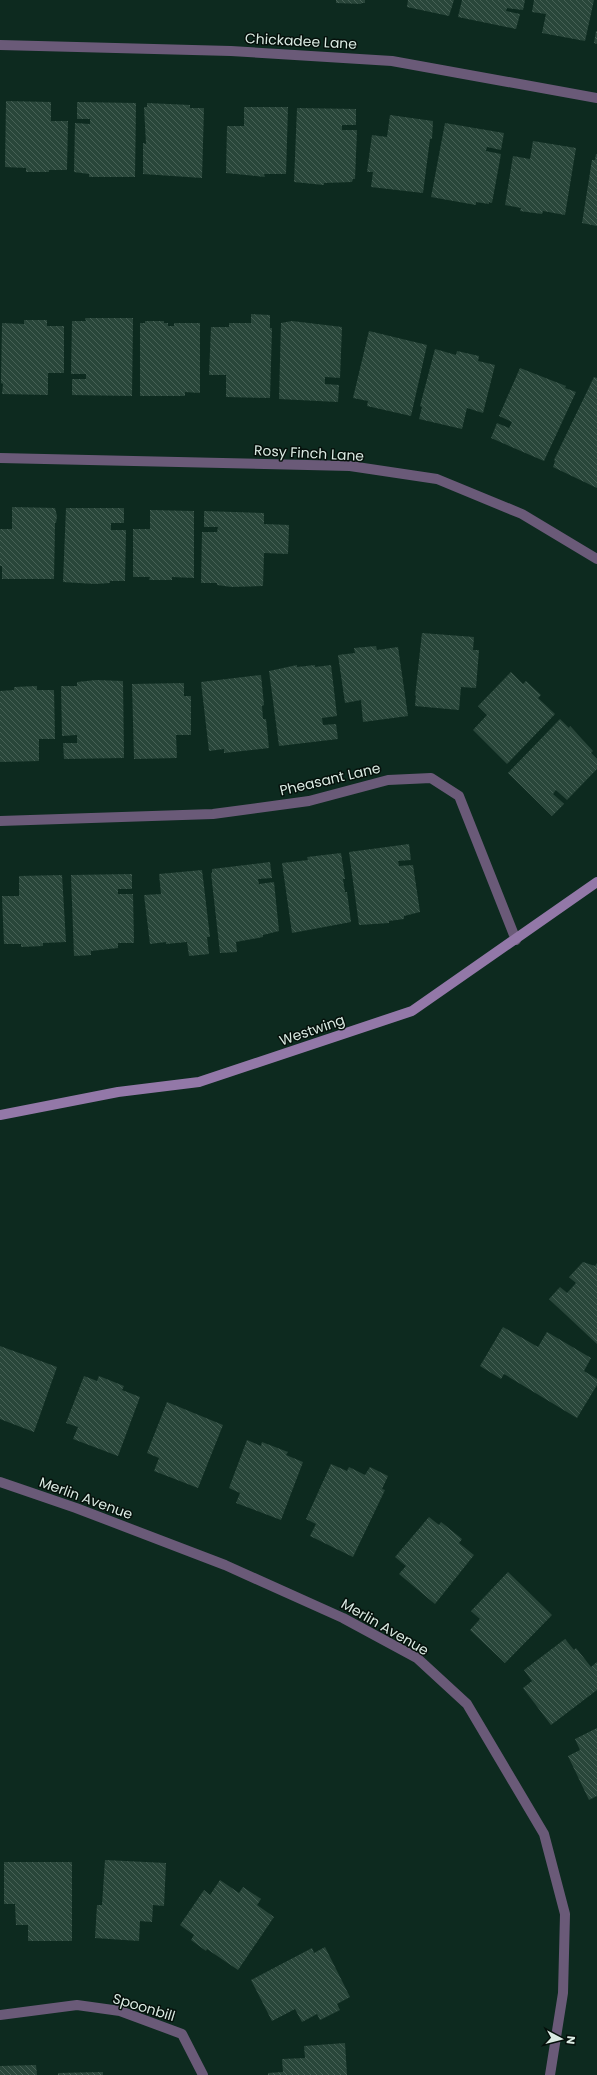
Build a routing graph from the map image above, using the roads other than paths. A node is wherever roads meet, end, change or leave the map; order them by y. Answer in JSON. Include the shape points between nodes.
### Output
{"nodes":[{"id":1,"x":0,"y":45,"type":"edge"},
{"id":2,"x":597,"y":98,"type":"edge"},
{"id":3,"x":0,"y":458,"type":"edge"},
{"id":4,"x":597,"y":559,"type":"edge"},
{"id":5,"x":0,"y":821,"type":"edge"},
{"id":6,"x":597,"y":882,"type":"edge"},
{"id":7,"x":516,"y":940,"type":"junction"},
{"id":8,"x":0,"y":1115,"type":"edge"},
{"id":9,"x":0,"y":1482,"type":"edge"},
{"id":10,"x":0,"y":2015,"type":"edge"},
{"id":11,"x":203,"y":2075,"type":"edge"},
{"id":12,"x":550,"y":2075,"type":"edge"}],
"edges":[{"from":1,"to":2,"type":"street","name":"Chickadee Lane","via":[[231,51],[392,61]]},
{"from":3,"to":4,"type":"street","name":"Rosy Finch Lane","via":[[350,466],[437,479],[522,514]]},
{"from":5,"to":7,"type":"street","name":"Pheasant Lane","via":[[213,814],[309,801],[388,780],[432,778],[459,796]]},
{"from":6,"to":7,"type":"street","name":"Westwing"},
{"from":7,"to":8,"type":"street","name":"Westwing","via":[[412,1011],[199,1082],[118,1092]]},
{"from":9,"to":12,"type":"street","name":"Merlin Avenue","via":[[225,1565],[343,1618],[417,1658],[467,1704],[544,1834],[565,1914],[563,1993]]},
{"from":10,"to":11,"type":"street","name":"Spoonbill","via":[[76,2005],[120,2011],[182,2034]]}]}
